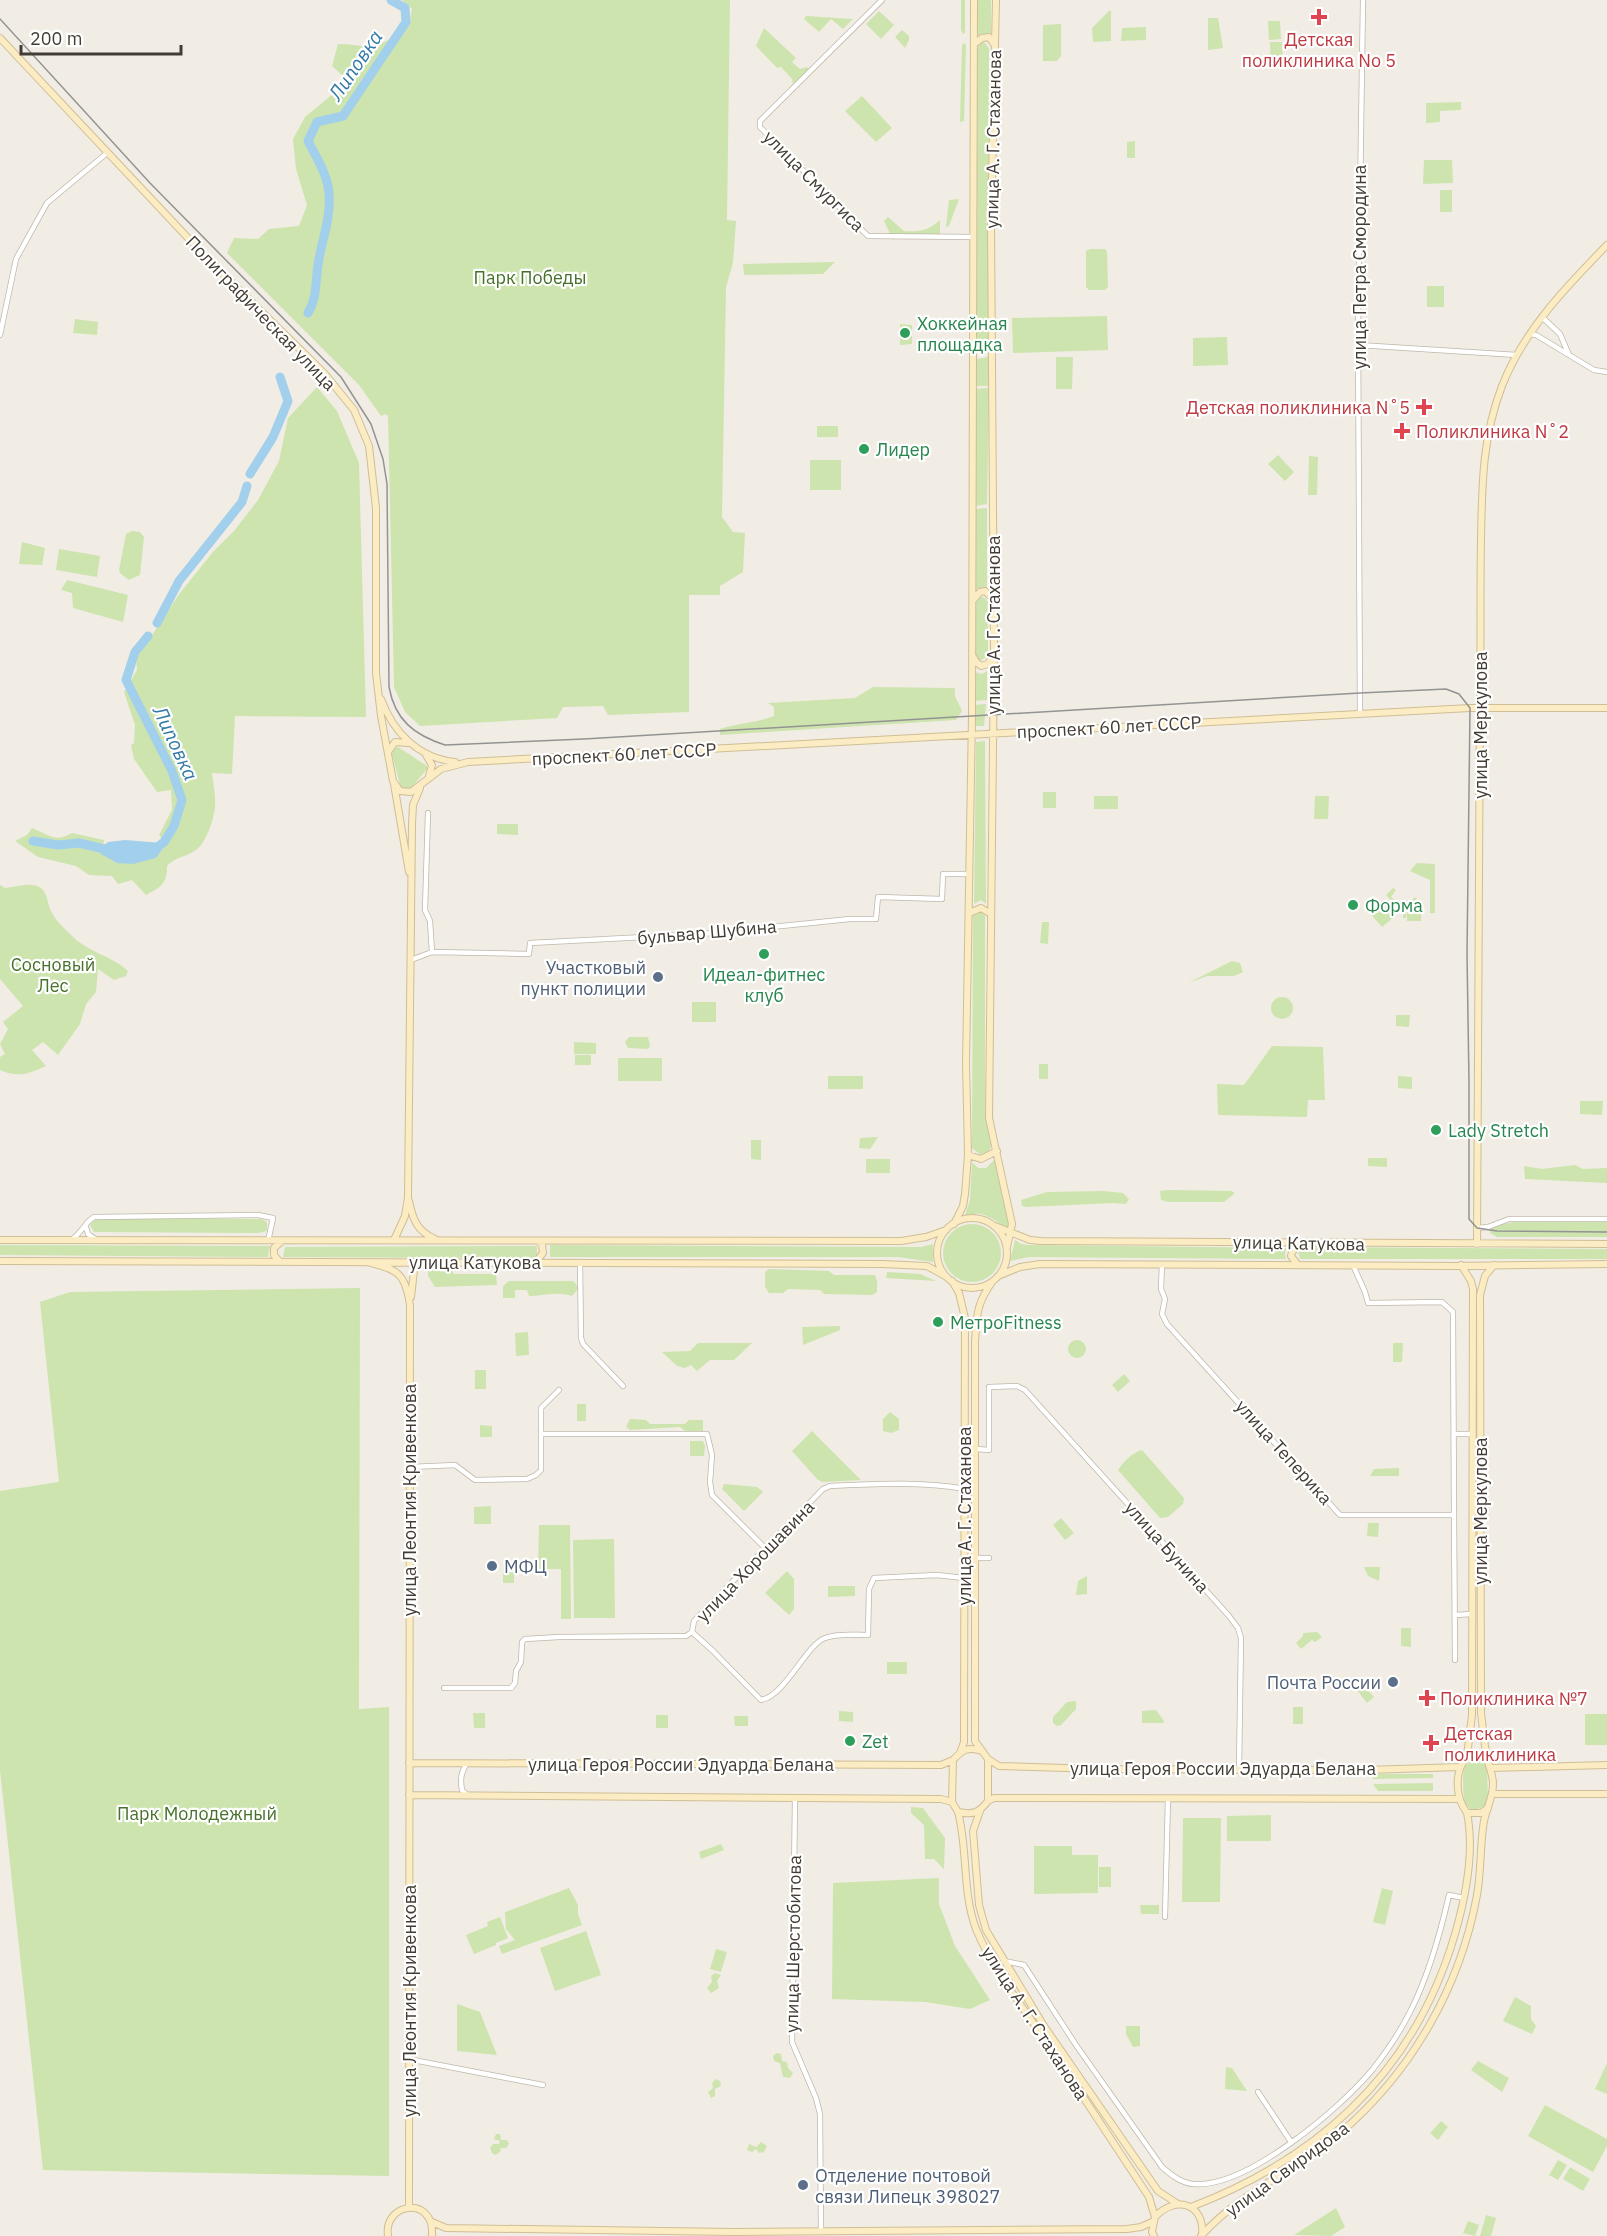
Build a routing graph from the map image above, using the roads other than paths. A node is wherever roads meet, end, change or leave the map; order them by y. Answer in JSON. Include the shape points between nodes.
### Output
{"nodes":[{"id":1,"x":882,"y":0,"type":"edge"},
{"id":2,"x":974,"y":0,"type":"edge"},
{"id":3,"x":996,"y":0,"type":"edge"},
{"id":4,"x":1363,"y":0,"type":"edge"},
{"id":5,"x":0,"y":38,"type":"edge"},
{"id":6,"x":995,"y":44,"type":"junction"},
{"id":7,"x":974,"y":45,"type":"junction"},
{"id":8,"x":107,"y":153,"type":"junction"},
{"id":9,"x":974,"y":237,"type":"junction"},
{"id":10,"x":1607,"y":245,"type":"edge"},
{"id":11,"x":1542,"y":317,"type":"junction"},
{"id":12,"x":1530,"y":334,"type":"junction"},
{"id":13,"x":0,"y":335,"type":"edge"},
{"id":14,"x":973,"y":336,"type":"junction"},
{"id":15,"x":992,"y":336,"type":"junction"},
{"id":16,"x":1359,"y":345,"type":"junction"},
{"id":17,"x":1517,"y":355,"type":"junction"},
{"id":18,"x":1569,"y":355,"type":"junction"},
{"id":19,"x":1607,"y":372,"type":"edge"},
{"id":20,"x":993,"y":599,"type":"junction"},
{"id":21,"x":972,"y":602,"type":"junction"},
{"id":22,"x":994,"y":654,"type":"junction"},
{"id":23,"x":973,"y":655,"type":"junction"},
{"id":24,"x":377,"y":688,"type":"junction"},
{"id":25,"x":1480,"y":708,"type":"junction"},
{"id":26,"x":1607,"y":708,"type":"edge"},
{"id":27,"x":1360,"y":714,"type":"junction"},
{"id":28,"x":993,"y":733,"type":"junction"},
{"id":29,"x":971,"y":734,"type":"junction"},
{"id":30,"x":414,"y":746,"type":"junction"},
{"id":31,"x":421,"y":751,"type":"junction"},
{"id":32,"x":388,"y":756,"type":"junction"},
{"id":33,"x":468,"y":762,"type":"junction"},
{"id":34,"x":393,"y":781,"type":"junction"},
{"id":35,"x":424,"y":782,"type":"junction"},
{"id":36,"x":428,"y":813,"type":"dead end"},
{"id":37,"x":969,"y":874,"type":"junction"},
{"id":38,"x":412,"y":895,"type":"junction"},
{"id":39,"x":969,"y":913,"type":"junction"},
{"id":40,"x":991,"y":914,"type":"junction"},
{"id":41,"x":432,"y":952,"type":"junction"},
{"id":42,"x":411,"y":960,"type":"junction"},
{"id":43,"x":997,"y":1151,"type":"junction"},
{"id":44,"x":968,"y":1155,"type":"junction"},
{"id":45,"x":408,"y":1197,"type":"junction"},
{"id":46,"x":1607,"y":1219,"type":"edge"},
{"id":47,"x":87,"y":1221,"type":"junction"},
{"id":48,"x":954,"y":1224,"type":"junction"},
{"id":49,"x":1012,"y":1224,"type":"junction"},
{"id":50,"x":995,"y":1226,"type":"junction"},
{"id":51,"x":1477,"y":1228,"type":"junction"},
{"id":52,"x":946,"y":1230,"type":"junction"},
{"id":53,"x":1011,"y":1233,"type":"junction"},
{"id":54,"x":1023,"y":1238,"type":"junction"},
{"id":55,"x":0,"y":1240,"type":"edge"},
{"id":56,"x":71,"y":1240,"type":"junction"},
{"id":57,"x":97,"y":1240,"type":"junction"},
{"id":58,"x":394,"y":1240,"type":"junction"},
{"id":59,"x":439,"y":1240,"type":"junction"},
{"id":60,"x":538,"y":1240,"type":"junction"},
{"id":61,"x":268,"y":1241,"type":"junction"},
{"id":62,"x":282,"y":1241,"type":"junction"},
{"id":63,"x":1300,"y":1243,"type":"junction"},
{"id":64,"x":1477,"y":1244,"type":"junction"},
{"id":65,"x":1607,"y":1244,"type":"edge"},
{"id":66,"x":1007,"y":1247,"type":"junction"},
{"id":67,"x":0,"y":1262,"type":"edge"},
{"id":68,"x":279,"y":1262,"type":"junction"},
{"id":69,"x":367,"y":1262,"type":"junction"},
{"id":70,"x":420,"y":1262,"type":"junction"},
{"id":71,"x":536,"y":1262,"type":"junction"},
{"id":72,"x":580,"y":1262,"type":"junction"},
{"id":73,"x":1162,"y":1264,"type":"junction"},
{"id":74,"x":1297,"y":1264,"type":"junction"},
{"id":75,"x":1607,"y":1264,"type":"edge"},
{"id":76,"x":1461,"y":1265,"type":"junction"},
{"id":77,"x":1494,"y":1265,"type":"junction"},
{"id":78,"x":1353,"y":1266,"type":"junction"},
{"id":79,"x":998,"y":1276,"type":"junction"},
{"id":80,"x":949,"y":1279,"type":"junction"},
{"id":81,"x":992,"y":1282,"type":"junction"},
{"id":82,"x":410,"y":1306,"type":"junction"},
{"id":83,"x":623,"y":1386,"type":"dead end"},
{"id":84,"x":559,"y":1390,"type":"dead end"},
{"id":85,"x":542,"y":1434,"type":"junction"},
{"id":86,"x":1454,"y":1434,"type":"junction"},
{"id":87,"x":1472,"y":1434,"type":"junction"},
{"id":88,"x":976,"y":1449,"type":"junction"},
{"id":89,"x":410,"y":1467,"type":"junction"},
{"id":90,"x":965,"y":1489,"type":"junction"},
{"id":91,"x":1454,"y":1515,"type":"junction"},
{"id":92,"x":765,"y":1548,"type":"junction"},
{"id":93,"x":989,"y":1557,"type":"dead end"},
{"id":94,"x":976,"y":1558,"type":"junction"},
{"id":95,"x":964,"y":1578,"type":"junction"},
{"id":96,"x":1472,"y":1614,"type":"junction"},
{"id":97,"x":1455,"y":1615,"type":"junction"},
{"id":98,"x":692,"y":1632,"type":"junction"},
{"id":99,"x":1455,"y":1660,"type":"dead end"},
{"id":100,"x":444,"y":1688,"type":"dead end"},
{"id":101,"x":982,"y":1751,"type":"junction"},
{"id":102,"x":960,"y":1753,"type":"junction"},
{"id":103,"x":1467,"y":1756,"type":"junction"},
{"id":104,"x":988,"y":1759,"type":"junction"},
{"id":105,"x":953,"y":1760,"type":"junction"},
{"id":106,"x":1488,"y":1760,"type":"junction"},
{"id":107,"x":409,"y":1763,"type":"junction"},
{"id":108,"x":467,"y":1763,"type":"junction"},
{"id":109,"x":1607,"y":1766,"type":"edge"},
{"id":110,"x":1459,"y":1767,"type":"junction"},
{"id":111,"x":1239,"y":1768,"type":"junction"},
{"id":112,"x":1491,"y":1768,"type":"junction"},
{"id":113,"x":1493,"y":1794,"type":"junction"},
{"id":114,"x":1607,"y":1794,"type":"edge"},
{"id":115,"x":409,"y":1795,"type":"junction"},
{"id":116,"x":468,"y":1795,"type":"junction"},
{"id":117,"x":795,"y":1797,"type":"junction"},
{"id":118,"x":1168,"y":1798,"type":"junction"},
{"id":119,"x":1459,"y":1799,"type":"junction"},
{"id":120,"x":952,"y":1802,"type":"junction"},
{"id":121,"x":988,"y":1802,"type":"junction"},
{"id":122,"x":1488,"y":1808,"type":"junction"},
{"id":123,"x":980,"y":1811,"type":"junction"},
{"id":124,"x":958,"y":1812,"type":"junction"},
{"id":125,"x":1467,"y":1813,"type":"junction"},
{"id":126,"x":1464,"y":1898,"type":"junction"},
{"id":127,"x":1165,"y":1917,"type":"dead end"},
{"id":128,"x":1003,"y":1961,"type":"junction"},
{"id":129,"x":1024,"y":1965,"type":"junction"},
{"id":130,"x":1010,"y":1972,"type":"junction"},
{"id":131,"x":408,"y":2059,"type":"junction"},
{"id":132,"x":543,"y":2085,"type":"dead end"},
{"id":133,"x":1258,"y":2092,"type":"dead end"},
{"id":134,"x":1291,"y":2142,"type":"junction"},
{"id":135,"x":1178,"y":2204,"type":"junction"},
{"id":136,"x":1191,"y":2207,"type":"junction"},
{"id":137,"x":409,"y":2208,"type":"junction"},
{"id":138,"x":1154,"y":2219,"type":"junction"},
{"id":139,"x":432,"y":2222,"type":"junction"},
{"id":140,"x":821,"y":2231,"type":"junction"},
{"id":141,"x":388,"y":2236,"type":"edge"},
{"id":142,"x":432,"y":2236,"type":"edge"},
{"id":143,"x":1154,"y":2236,"type":"edge"},
{"id":144,"x":1202,"y":2236,"type":"edge"}],
"edges":[{"from":1,"to":9,"type":"street","name":"улица Смургиса","via":[[760,121],[760,127],[868,236]]},
{"from":2,"to":7,"type":"main road","name":"улица А. Г. Стаханова"},
{"from":3,"to":6,"type":"main road","name":"улица А. Г. Стаханова"},
{"from":4,"to":16,"type":"street","name":"улица Петра Смородина"},
{"from":5,"to":8,"type":"main road","name":"Полиграфическая улица"},
{"from":6,"to":7,"type":"main road","via":[[982,38]]},
{"from":6,"to":15,"type":"main road","name":"улица А. Г. Стаханова"},
{"from":7,"to":9,"type":"main road","name":"улица А. Г. Стаханова"},
{"from":8,"to":13,"type":"street","via":[[47,203],[16,259]]},
{"from":8,"to":24,"type":"main road","name":"Полиграфическая улица","via":[[324,373],[354,410],[369,446],[376,508]]},
{"from":9,"to":14,"type":"main road","name":"улица А. Г. Стаханова"},
{"from":10,"to":11,"type":"main road","name":"улица Меркулова"},
{"from":11,"to":12,"type":"main road","name":"улица Меркулова"},
{"from":11,"to":18,"type":"street","via":[[1560,334]]},
{"from":12,"to":17,"type":"main road","name":"улица Меркулова"},
{"from":12,"to":18,"type":"street"},
{"from":14,"to":15,"type":"main road","via":[[975,345],[982,349],[989,346]]},
{"from":14,"to":21,"type":"main road","name":"улица А. Г. Стаханова"},
{"from":15,"to":20,"type":"main road","name":"улица А. Г. Стаханова"},
{"from":16,"to":17,"type":"street"},
{"from":16,"to":27,"type":"street","name":"улица Петра Смородина"},
{"from":17,"to":25,"type":"main road","name":"улица Меркулова","via":[[1502,386],[1486,441]]},
{"from":18,"to":19,"type":"street","via":[[1594,370]]},
{"from":20,"to":21,"type":"main road","via":[[985,591]]},
{"from":20,"to":22,"type":"main road","name":"улица А. Г. Стаханова"},
{"from":21,"to":23,"type":"main road","name":"улица А. Г. Стаханова"},
{"from":22,"to":23,"type":"main road","via":[[988,664],[981,666]]},
{"from":22,"to":28,"type":"main road","name":"улица А. Г. Стаханова"},
{"from":23,"to":29,"type":"main road","name":"улица А. Г. Стаханова"},
{"from":24,"to":30,"type":"main road","via":[[390,719]]},
{"from":24,"to":32,"type":"main road"},
{"from":25,"to":26,"type":"main road","name":"проспект 60 лет СССР"},
{"from":25,"to":27,"type":"main road","name":"проспект 60 лет СССР"},
{"from":25,"to":51,"type":"main road","name":"улица Меркулова"},
{"from":27,"to":28,"type":"main road","name":"проспект 60 лет СССР"},
{"from":28,"to":29,"type":"main road","name":"проспект 60 лет СССР"},
{"from":28,"to":40,"type":"main road","name":"улица А. Г. Стаханова"},
{"from":29,"to":33,"type":"main road","name":"проспект 60 лет СССР"},
{"from":29,"to":37,"type":"main road","name":"улица А. Г. Стаханова"},
{"from":30,"to":31,"type":"main road"},
{"from":30,"to":32,"type":"main road","via":[[394,742]]},
{"from":31,"to":33,"type":"main road","via":[[435,758]]},
{"from":31,"to":35,"type":"main road","via":[[432,765]]},
{"from":32,"to":34,"type":"main road"},
{"from":33,"to":35,"type":"main road","via":[[441,769]]},
{"from":34,"to":35,"type":"main road","via":[[405,792]]},
{"from":34,"to":38,"type":"main road"},
{"from":35,"to":38,"type":"main road","via":[[412,809]]},
{"from":36,"to":41,"type":"street","via":[[425,910],[430,921]]},
{"from":37,"to":39,"type":"main road","name":"улица А. Г. Стаханова"},
{"from":37,"to":41,"type":"street","name":"бульвар Шубина","via":[[943,874],[942,899],[878,897],[876,919],[530,943],[529,954]]},
{"from":38,"to":42,"type":"main road"},
{"from":39,"to":40,"type":"main road","via":[[981,908]]},
{"from":39,"to":44,"type":"main road","name":"улица А. Г. Стаханова"},
{"from":40,"to":43,"type":"main road","name":"улица А. Г. Стаханова","via":[[989,1118]]},
{"from":41,"to":42,"type":"street","name":"бульвар Шубина"},
{"from":42,"to":45,"type":"main road"},
{"from":43,"to":44,"type":"main road","via":[[981,1159]]},
{"from":43,"to":49,"type":"main road","name":"улица А. Г. Стаханова"},
{"from":44,"to":48,"type":"main road","name":"улица А. Г. Стаханова","via":[[963,1206]]},
{"from":45,"to":58,"type":"main road","via":[[405,1216]]},
{"from":45,"to":59,"type":"main road","via":[[416,1226]]},
{"from":46,"to":51,"type":"street","via":[[1509,1219]]},
{"from":47,"to":56,"type":"street","via":[[82,1233]]},
{"from":47,"to":57,"type":"street","via":[[86,1230]]},
{"from":47,"to":61,"type":"street","via":[[94,1216],[258,1215],[273,1218]]},
{"from":48,"to":50,"type":"main road","via":[[975,1218]]},
{"from":48,"to":52,"type":"main road"},
{"from":49,"to":53,"type":"main road","name":"улица А. Г. Стаханова"},
{"from":49,"to":54,"type":"main road"},
{"from":50,"to":53,"type":"main road","name":"улица Катукова"},
{"from":50,"to":66,"type":"main road"},
{"from":51,"to":64,"type":"main road","name":"улица Меркулова"},
{"from":52,"to":60,"type":"main road","name":"улица Катукова","via":[[901,1241]]},
{"from":52,"to":80,"type":"main road","via":[[938,1253]]},
{"from":53,"to":54,"type":"main road","name":"улица Катукова"},
{"from":53,"to":66,"type":"main road","name":"улица А. Г. Стаханова"},
{"from":54,"to":63,"type":"main road","name":"улица Катукова"},
{"from":55,"to":56,"type":"main road","name":"улица Катукова"},
{"from":56,"to":57,"type":"main road","name":"улица Катукова"},
{"from":57,"to":61,"type":"main road","name":"улица Катукова"},
{"from":58,"to":59,"type":"main road","name":"улица Катукова"},
{"from":58,"to":62,"type":"main road","name":"улица Катукова"},
{"from":59,"to":60,"type":"main road","name":"улица Катукова"},
{"from":60,"to":71,"type":"main road","via":[[543,1253]]},
{"from":61,"to":62,"type":"main road","name":"улица Катукова"},
{"from":62,"to":68,"type":"main road","via":[[274,1248]]},
{"from":63,"to":64,"type":"main road","name":"улица Катукова"},
{"from":63,"to":74,"type":"main road","via":[[1291,1256]]},
{"from":64,"to":65,"type":"main road","name":"улица Катукова"},
{"from":66,"to":79,"type":"main road","via":[[1004,1267]]},
{"from":67,"to":68,"type":"main road","name":"улица Катукова"},
{"from":68,"to":69,"type":"main road","name":"улица Катукова"},
{"from":69,"to":70,"type":"main road","name":"улица Катукова"},
{"from":69,"to":82,"type":"main road","name":"улица Леонтия Кривенкова","via":[[397,1273],[407,1285]]},
{"from":70,"to":71,"type":"main road","name":"улица Катукова"},
{"from":70,"to":82,"type":"main road","via":[[414,1271]]},
{"from":71,"to":72,"type":"main road","name":"улица Катукова"},
{"from":72,"to":80,"type":"main road","name":"улица Катукова","via":[[900,1264],[927,1266]]},
{"from":72,"to":83,"type":"street","via":[[583,1344]]},
{"from":73,"to":74,"type":"main road","name":"улица Катукова"},
{"from":73,"to":79,"type":"main road","name":"улица Катукова","via":[[1040,1264]]},
{"from":73,"to":91,"type":"street","name":"улица Теперика","via":[[1162,1314],[1167,1324],[1340,1515]]},
{"from":74,"to":78,"type":"main road","name":"улица Катукова"},
{"from":75,"to":77,"type":"main road","name":"улица Катукова"},
{"from":76,"to":77,"type":"main road","name":"улица Катукова"},
{"from":76,"to":78,"type":"main road","name":"улица Катукова"},
{"from":76,"to":87,"type":"main road","name":"улица Меркулова","via":[[1473,1288]]},
{"from":77,"to":106,"type":"main road","name":"улица Меркулова","via":[[1481,1289],[1480,1346],[1481,1713]]},
{"from":78,"to":86,"type":"street","via":[[1368,1303],[1442,1302],[1453,1312]]},
{"from":79,"to":81,"type":"main road"},
{"from":80,"to":81,"type":"main road","via":[[972,1288]]},
{"from":80,"to":90,"type":"main road","name":"улица А. Г. Стаханова","via":[[959,1293],[965,1318]]},
{"from":81,"to":88,"type":"main road","name":"улица А. Г. Стаханова","via":[[981,1298],[977,1316]]},
{"from":82,"to":89,"type":"main road","name":"улица Леонтия Кривенкова"},
{"from":84,"to":85,"type":"street","via":[[542,1408]]},
{"from":85,"to":89,"type":"street","via":[[541,1470],[527,1479],[475,1480],[455,1465]]},
{"from":85,"to":92,"type":"street","via":[[707,1434],[712,1455],[712,1495]]},
{"from":86,"to":87,"type":"street"},
{"from":86,"to":91,"type":"street"},
{"from":87,"to":96,"type":"main road","name":"улица Меркулова"},
{"from":88,"to":94,"type":"main road","name":"улица А. Г. Стаханова"},
{"from":88,"to":111,"type":"street","name":"улица Бунина","via":[[989,1450],[989,1387],[1017,1386],[1025,1390],[1239,1628]]},
{"from":89,"to":107,"type":"main road","name":"улица Леонтия Кривенкова"},
{"from":90,"to":92,"type":"street","name":"улица Хорошавина","via":[[945,1485],[830,1486]]},
{"from":90,"to":95,"type":"main road","name":"улица А. Г. Стаханова"},
{"from":91,"to":97,"type":"street"},
{"from":92,"to":98,"type":"street","name":"улица Хорошавина","via":[[694,1621]]},
{"from":93,"to":94,"type":"street"},
{"from":94,"to":101,"type":"main road","name":"улица А. Г. Стаханова","via":[[975,1741]]},
{"from":95,"to":98,"type":"street","via":[[874,1578],[869,1589],[868,1635],[832,1636],[818,1642],[768,1699],[761,1700]]},
{"from":95,"to":102,"type":"main road","name":"улица А. Г. Стаханова","via":[[964,1742]]},
{"from":96,"to":97,"type":"street"},
{"from":96,"to":103,"type":"main road","name":"улица Меркулова","via":[[1472,1716]]},
{"from":97,"to":99,"type":"street"},
{"from":98,"to":100,"type":"street","name":"улица Хорошавина","via":[[686,1636],[525,1639],[512,1688]]},
{"from":101,"to":102,"type":"main road","via":[[966,1748]]},
{"from":101,"to":104,"type":"main road"},
{"from":102,"to":105,"type":"main road"},
{"from":103,"to":106,"type":"main road","via":[[1476,1754]]},
{"from":103,"to":110,"type":"main road"},
{"from":104,"to":111,"type":"main road","name":"улица Героя России Эдуарда Белана","via":[[999,1766]]},
{"from":104,"to":121,"type":"main road"},
{"from":105,"to":108,"type":"main road","name":"улица Героя России Эдуарда Белана","via":[[941,1765]]},
{"from":105,"to":120,"type":"main road"},
{"from":106,"to":112,"type":"main road"},
{"from":107,"to":108,"type":"main road","name":"улица Героя России Эдуарда Белана"},
{"from":107,"to":115,"type":"main road","name":"улица Леонтия Кривенкова"},
{"from":108,"to":116,"type":"street","via":[[461,1772],[461,1785]]},
{"from":109,"to":112,"type":"main road"},
{"from":110,"to":111,"type":"main road","name":"улица Героя России Эдуарда Белана"},
{"from":110,"to":119,"type":"main road"},
{"from":112,"to":113,"type":"main road"},
{"from":113,"to":114,"type":"main road"},
{"from":113,"to":122,"type":"main road"},
{"from":115,"to":116,"type":"main road","name":"улица Героя России Эдуарда Белана"},
{"from":115,"to":131,"type":"main road","name":"улица Леонтия Кривенкова"},
{"from":116,"to":117,"type":"main road","name":"улица Героя России Эдуарда Белана"},
{"from":117,"to":120,"type":"main road","name":"улица Героя России Эдуарда Белана"},
{"from":117,"to":140,"type":"street","name":"улица Шерстобитова","via":[[792,2043],[820,2114]]},
{"from":118,"to":119,"type":"main road","name":"улица Героя России Эдуарда Белана"},
{"from":118,"to":121,"type":"main road","name":"улица Героя России Эдуарда Белана","via":[[994,1798]]},
{"from":118,"to":127,"type":"street"},
{"from":119,"to":125,"type":"main road"},
{"from":120,"to":124,"type":"main road","name":"улица А. Г. Стаханова"},
{"from":121,"to":123,"type":"main road"},
{"from":122,"to":125,"type":"main road","via":[[1481,1813]]},
{"from":122,"to":144,"type":"main road","name":"улица Свиридова","via":[[1477,1895],[1458,1965],[1437,2012],[1403,2068],[1339,2134],[1232,2207]]},
{"from":123,"to":124,"type":"main road"},
{"from":123,"to":128,"type":"main road","name":"улица А. Г. Стаханова","via":[[973,1831],[979,1905],[986,1930]]},
{"from":124,"to":138,"type":"main road","name":"улица А. Г. Стаханова","via":[[976,1927],[991,1959],[1149,2197]]},
{"from":125,"to":126,"type":"main road","name":"улица Свиридова","via":[[1469,1861]]},
{"from":126,"to":134,"type":"street","name":"улица Свиридова","via":[[1449,1895],[1431,1962],[1393,2041],[1350,2094]]},
{"from":126,"to":136,"type":"main road","name":"улица Свиридова","via":[[1452,1943],[1426,2009],[1395,2060],[1369,2092],[1303,2148],[1231,2192]]},
{"from":128,"to":129,"type":"street"},
{"from":128,"to":130,"type":"main road","name":"улица А. Г. Стаханова"},
{"from":129,"to":130,"type":"street"},
{"from":129,"to":134,"type":"street","name":"улица Свиридова","via":[[1162,2167],[1177,2179],[1191,2184],[1218,2183]]},
{"from":130,"to":135,"type":"main road","name":"улица А. Г. Стаханова","via":[[1158,2192]]},
{"from":131,"to":132,"type":"street"},
{"from":131,"to":137,"type":"main road","name":"улица Леонтия Кривенкова"},
{"from":133,"to":134,"type":"street"},
{"from":135,"to":136,"type":"main road"},
{"from":135,"to":138,"type":"main road","via":[[1162,2209]]},
{"from":136,"to":144,"type":"main road","via":[[1203,2224]]},
{"from":137,"to":139,"type":"main road","via":[[421,2211]]},
{"from":137,"to":141,"type":"main road","via":[[394,2215],[388,2224]]},
{"from":138,"to":140,"type":"main road","via":[[1127,2229]]},
{"from":138,"to":143,"type":"main road"},
{"from":139,"to":140,"type":"main road","via":[[446,2228]]},
{"from":139,"to":142,"type":"main road"}]}
